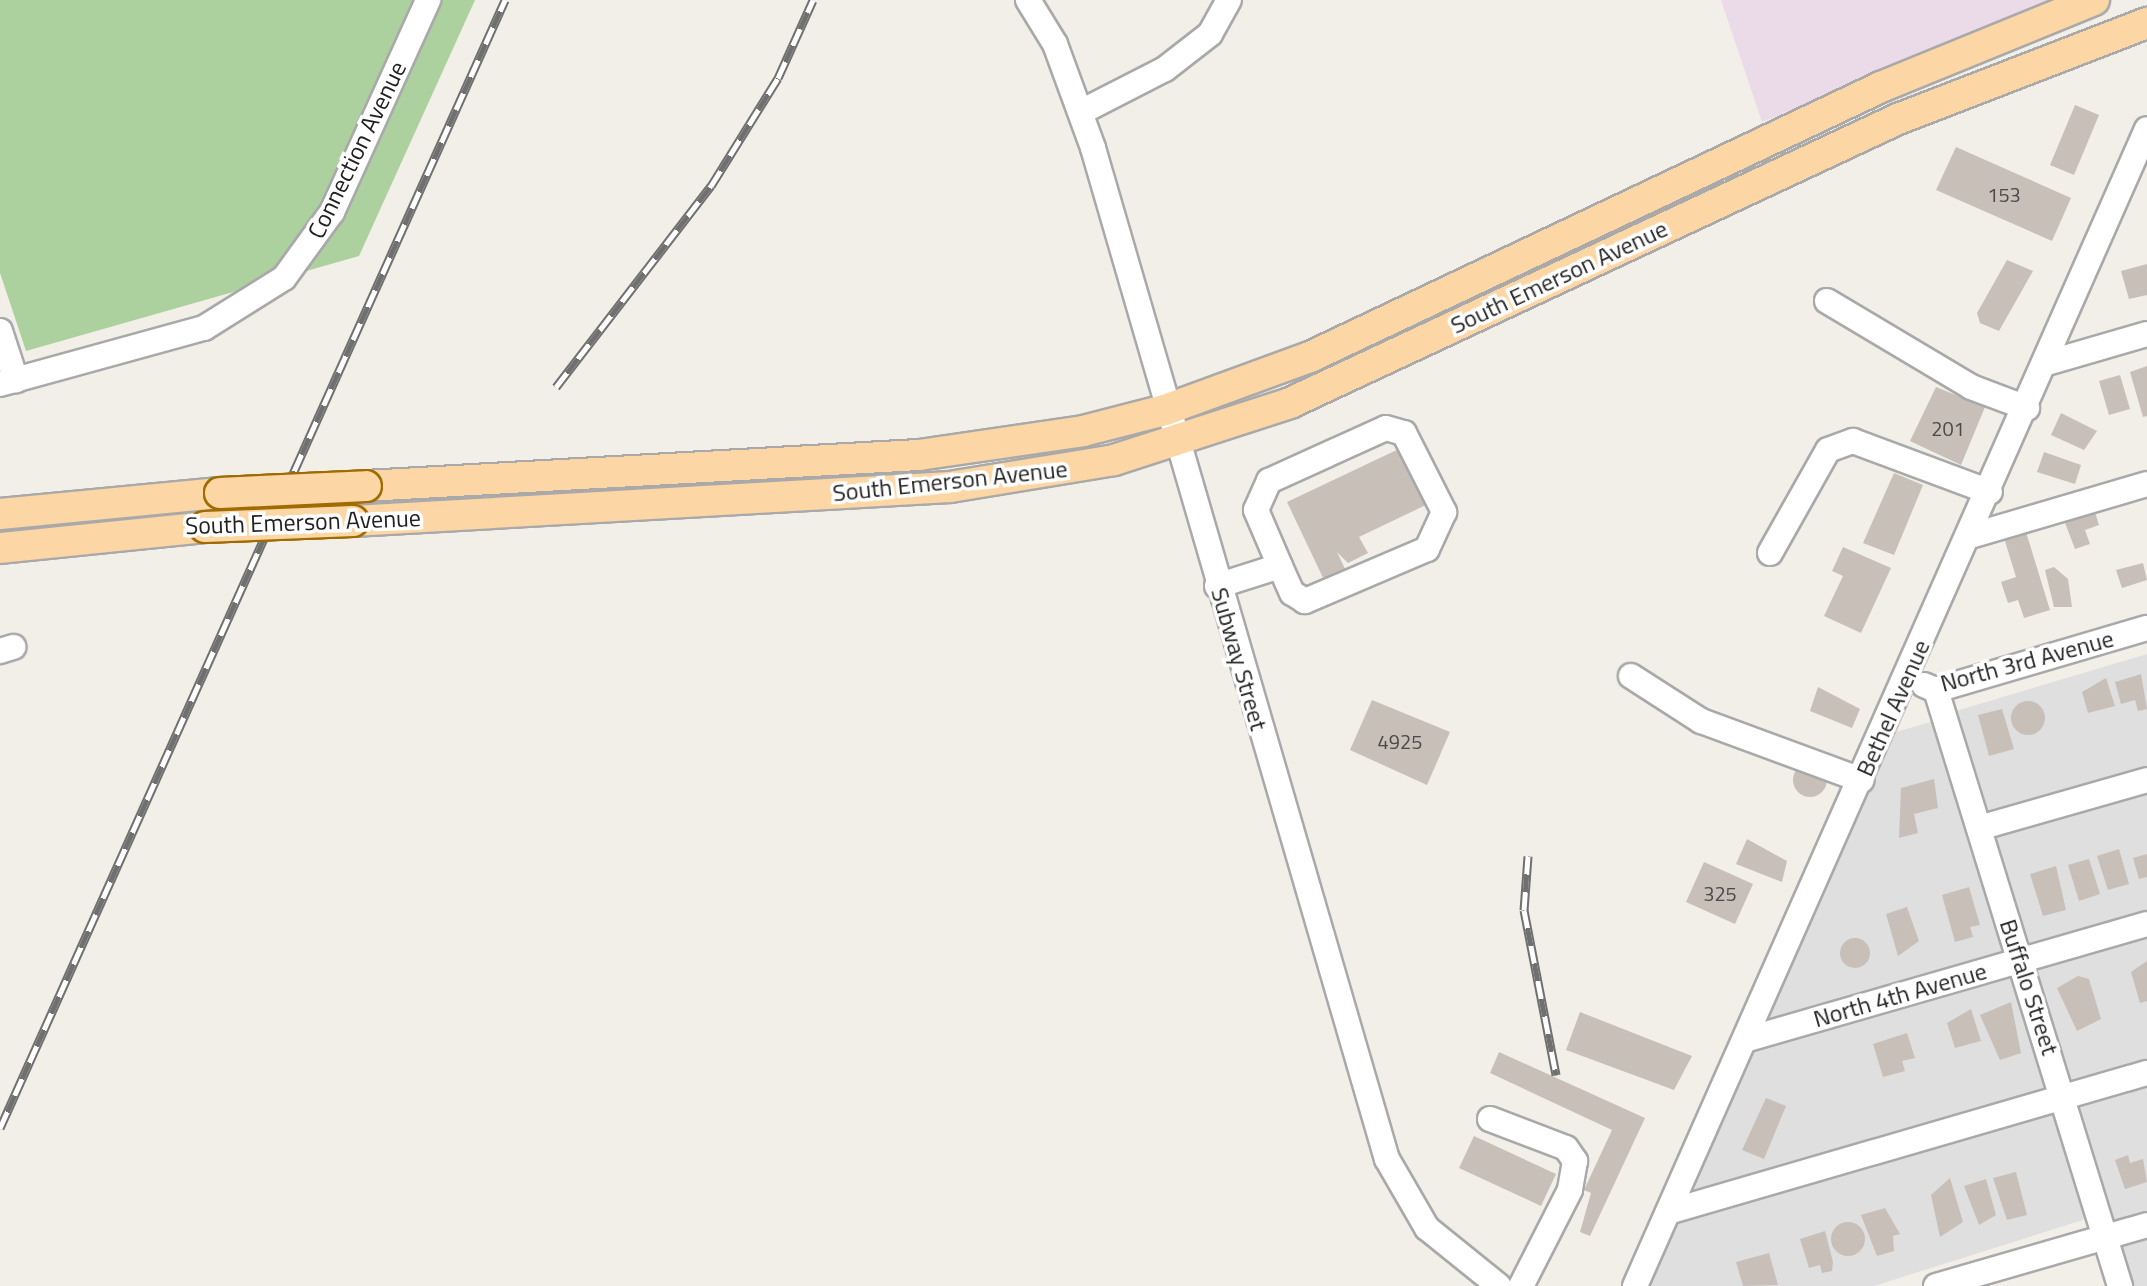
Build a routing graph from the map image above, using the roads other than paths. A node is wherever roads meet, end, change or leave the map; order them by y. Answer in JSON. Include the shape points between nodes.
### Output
{"nodes":[{"id":1,"x":428,"y":0,"type":"edge"},
{"id":2,"x":1028,"y":0,"type":"edge"},
{"id":3,"x":1229,"y":0,"type":"edge"},
{"id":4,"x":2094,"y":0,"type":"edge"},
{"id":5,"x":2147,"y":23,"type":"edge"},
{"id":6,"x":1081,"y":112,"type":"junction"},
{"id":7,"x":2147,"y":129,"type":"edge"},
{"id":8,"x":1827,"y":301,"type":"dead end"},
{"id":9,"x":0,"y":331,"type":"edge"},
{"id":10,"x":2147,"y":334,"type":"edge"},
{"id":11,"x":2047,"y":363,"type":"junction"},
{"id":12,"x":8,"y":382,"type":"edge"},
{"id":13,"x":2027,"y":408,"type":"junction"},
{"id":14,"x":1165,"y":410,"type":"junction"},
{"id":15,"x":1174,"y":443,"type":"junction"},
{"id":16,"x":2147,"y":484,"type":"edge"},
{"id":17,"x":1990,"y":492,"type":"junction"},
{"id":18,"x":0,"y":514,"type":"edge"},
{"id":19,"x":1970,"y":536,"type":"junction"},
{"id":20,"x":0,"y":548,"type":"edge"},
{"id":21,"x":1770,"y":553,"type":"dead end"},
{"id":22,"x":1280,"y":566,"type":"junction"},
{"id":23,"x":1217,"y":586,"type":"junction"},
{"id":24,"x":2147,"y":628,"type":"edge"},
{"id":25,"x":1631,"y":676,"type":"dead end"},
{"id":26,"x":1907,"y":679,"type":"junction"},
{"id":27,"x":1936,"y":690,"type":"junction"},
{"id":28,"x":1861,"y":780,"type":"junction"},
{"id":29,"x":2147,"y":780,"type":"edge"},
{"id":30,"x":1979,"y":828,"type":"junction"},
{"id":31,"x":2147,"y":924,"type":"edge"},
{"id":32,"x":2020,"y":961,"type":"junction"},
{"id":33,"x":1745,"y":1040,"type":"junction"},
{"id":34,"x":2051,"y":1052,"type":"junction"},
{"id":35,"x":2147,"y":1073,"type":"edge"},
{"id":36,"x":2104,"y":1085,"type":"junction"},
{"id":37,"x":2064,"y":1097,"type":"junction"},
{"id":38,"x":1490,"y":1119,"type":"dead end"},
{"id":39,"x":1668,"y":1212,"type":"junction"},
{"id":40,"x":2147,"y":1225,"type":"edge"},
{"id":41,"x":2105,"y":1237,"type":"junction"},
{"id":42,"x":1499,"y":1286,"type":"edge"},
{"id":43,"x":1521,"y":1286,"type":"edge"},
{"id":44,"x":1635,"y":1286,"type":"edge"},
{"id":45,"x":1936,"y":1286,"type":"edge"},
{"id":46,"x":2120,"y":1286,"type":"edge"}],
"edges":[{"from":1,"to":12,"type":"street","name":"Connection Avenue","via":[[332,212],[284,278],[196,331]]},
{"from":2,"to":6,"type":"street","name":"Subway Street"},
{"from":3,"to":6,"type":"street","via":[[1210,34],[1165,69]]},
{"from":4,"to":14,"type":"main road","name":"South Emerson Avenue","via":[[1881,87],[1310,357]]},
{"from":5,"to":15,"type":"main road","name":"South Emerson Avenue","via":[[1898,119],[1320,390]]},
{"from":6,"to":14,"type":"street","name":"Subway Street"},
{"from":7,"to":11,"type":"street","name":"Bethel Avenue"},
{"from":8,"to":13,"type":"street","via":[[1971,387]]},
{"from":9,"to":12,"type":"street"},
{"from":10,"to":11,"type":"street"},
{"from":11,"to":13,"type":"street","name":"Bethel Avenue"},
{"from":13,"to":17,"type":"street","name":"Bethel Avenue"},
{"from":14,"to":15,"type":"street","name":"Subway Street"},
{"from":14,"to":18,"type":"main road","name":"South Emerson Avenue","bridge":true,"via":[[967,450],[220,493]]},
{"from":15,"to":20,"type":"main road","name":"South Emerson Avenue","bridge":true,"via":[[1066,470],[962,485],[205,527]]},
{"from":15,"to":23,"type":"street","name":"Subway Street"},
{"from":16,"to":19,"type":"street"},
{"from":17,"to":19,"type":"street","name":"Bethel Avenue"},
{"from":17,"to":21,"type":"street","via":[[1853,441],[1828,450]]},
{"from":19,"to":26,"type":"street","name":"Bethel Avenue"},
{"from":22,"to":22,"type":"street","via":[[1256,510],[1269,481],[1386,428],[1404,433],[1444,512],[1427,549],[1305,601],[1292,593]]},
{"from":22,"to":23,"type":"street"},
{"from":23,"to":42,"type":"street","name":"Subway Street","via":[[1393,1174],[1427,1228]]},
{"from":24,"to":27,"type":"street","name":"North 3rd Avenue"},
{"from":25,"to":28,"type":"street","via":[[1714,727]]},
{"from":26,"to":27,"type":"street","name":"North 3rd Avenue"},
{"from":26,"to":28,"type":"street","name":"Bethel Avenue"},
{"from":27,"to":30,"type":"street","name":"Buffalo Street"},
{"from":28,"to":33,"type":"street","name":"Bethel Avenue"},
{"from":29,"to":30,"type":"street"},
{"from":30,"to":32,"type":"street","name":"Buffalo Street"},
{"from":31,"to":32,"type":"street","name":"North 4th Avenue"},
{"from":32,"to":33,"type":"street","name":"North 4th Avenue"},
{"from":32,"to":34,"type":"street","name":"Buffalo Street"},
{"from":33,"to":39,"type":"street","name":"Bethel Avenue"},
{"from":34,"to":36,"type":"street"},
{"from":34,"to":37,"type":"street","name":"Buffalo Street"},
{"from":35,"to":36,"type":"street"},
{"from":36,"to":37,"type":"street"},
{"from":37,"to":39,"type":"street"},
{"from":37,"to":41,"type":"street","name":"Buffalo Street"},
{"from":38,"to":43,"type":"street","via":[[1566,1148],[1575,1161],[1570,1190]]},
{"from":39,"to":44,"type":"street","name":"Bethel Avenue"},
{"from":40,"to":41,"type":"street"},
{"from":41,"to":45,"type":"street"},
{"from":41,"to":46,"type":"street","name":"Buffalo Street"}]}
